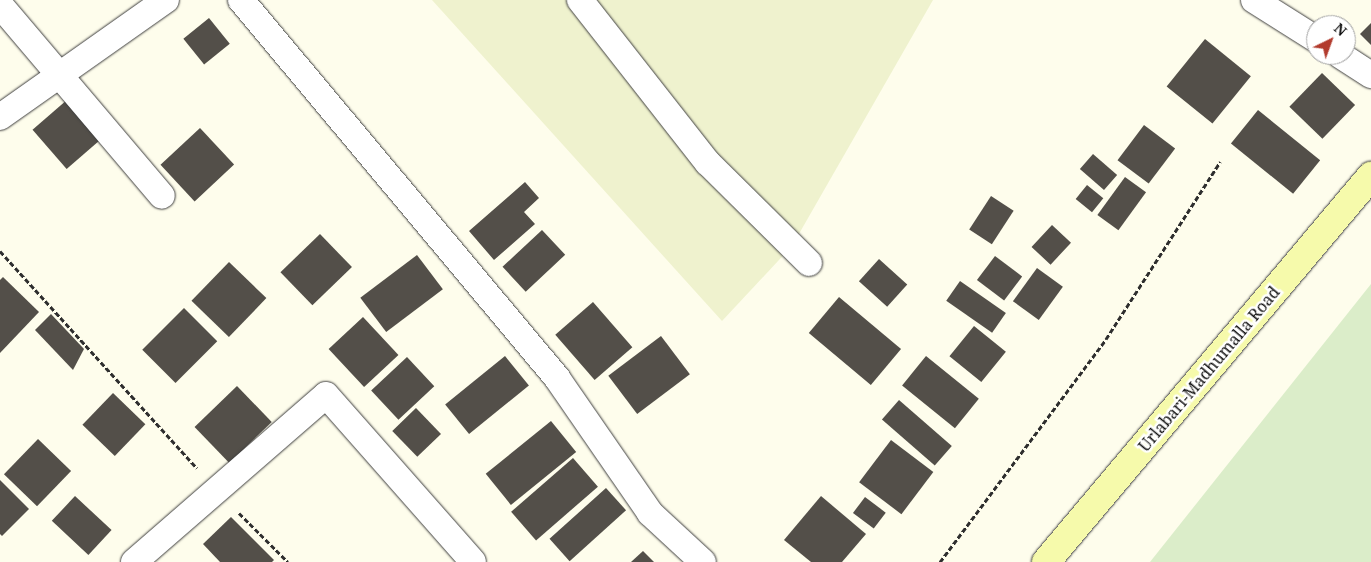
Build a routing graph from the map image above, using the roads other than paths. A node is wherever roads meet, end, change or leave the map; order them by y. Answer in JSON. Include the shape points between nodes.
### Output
{"nodes":[{"id":1,"x":166,"y":0,"type":"edge"},
{"id":2,"x":241,"y":0,"type":"edge"},
{"id":3,"x":580,"y":0,"type":"edge"},
{"id":4,"x":1254,"y":0,"type":"edge"},
{"id":5,"x":0,"y":5,"type":"edge"},
{"id":6,"x":1306,"y":34,"type":"edge"},
{"id":7,"x":1356,"y":65,"type":"edge"},
{"id":8,"x":59,"y":75,"type":"junction"},
{"id":9,"x":1371,"y":75,"type":"edge"},
{"id":10,"x":0,"y":117,"type":"edge"},
{"id":11,"x":1371,"y":176,"type":"edge"},
{"id":12,"x":162,"y":196,"type":"dead end"},
{"id":13,"x":809,"y":263,"type":"dead end"},
{"id":14,"x":134,"y":562,"type":"edge"},
{"id":15,"x":474,"y":562,"type":"edge"},
{"id":16,"x":703,"y":562,"type":"edge"},
{"id":17,"x":1046,"y":562,"type":"edge"}],
"edges":[{"from":1,"to":8,"type":"street"},
{"from":2,"to":16,"type":"street","via":[[557,378],[650,513]]},
{"from":3,"to":13,"type":"street","via":[[708,163]]},
{"from":4,"to":6,"type":"street"},
{"from":5,"to":8,"type":"street"},
{"from":7,"to":9,"type":"street"},
{"from":8,"to":10,"type":"street"},
{"from":8,"to":12,"type":"street"},
{"from":11,"to":17,"type":"main road","name":"Urlabari-Madhumalla Road"},
{"from":14,"to":15,"type":"street","via":[[326,395]]}]}
